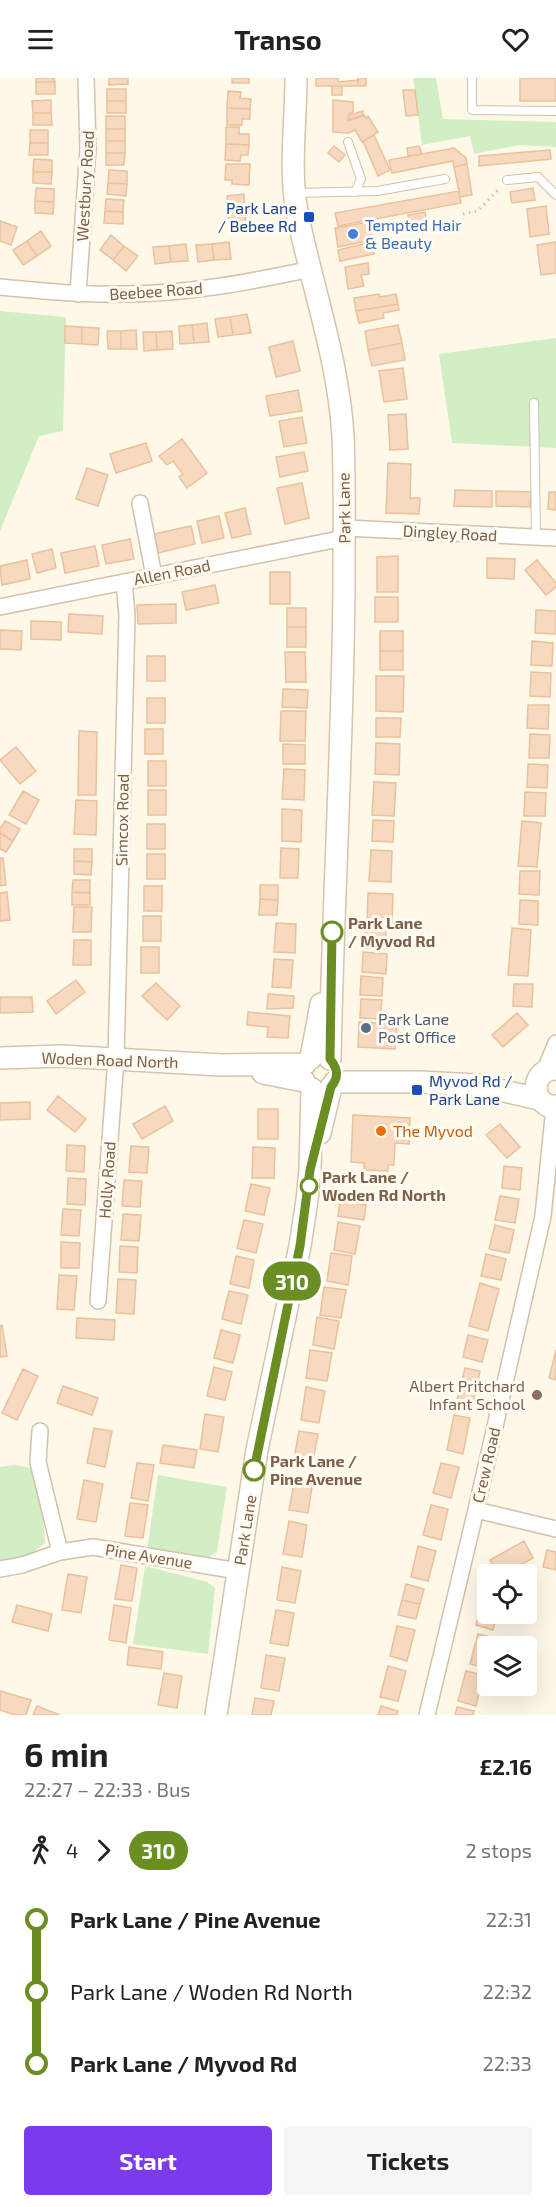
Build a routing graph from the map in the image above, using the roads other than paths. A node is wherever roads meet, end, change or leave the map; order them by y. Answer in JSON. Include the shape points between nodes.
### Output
{"nodes":[{"id":1,"x":86,"y":78,"type":"edge"},
{"id":2,"x":296,"y":78,"type":"edge"},
{"id":3,"x":472,"y":78,"type":"edge"},
{"id":4,"x":556,"y":111,"type":"edge"},
{"id":5,"x":348,"y":142,"type":"dead end"},
{"id":6,"x":445,"y":179,"type":"dead end"},
{"id":7,"x":507,"y":180,"type":"road end"},
{"id":8,"x":355,"y":192,"type":"junction"},
{"id":9,"x":295,"y":193,"type":"junction"},
{"id":10,"x":556,"y":195,"type":"edge"},
{"id":11,"x":310,"y":269,"type":"junction"},
{"id":12,"x":0,"y":287,"type":"edge"},
{"id":13,"x":78,"y":294,"type":"junction"},
{"id":14,"x":534,"y":403,"type":"dead end"},
{"id":15,"x":140,"y":503,"type":"dead end"},
{"id":16,"x":344,"y":533,"type":"junction"},
{"id":17,"x":536,"y":537,"type":"junction"},
{"id":18,"x":556,"y":538,"type":"edge"},
{"id":19,"x":154,"y":576,"type":"junction"},
{"id":20,"x":124,"y":582,"type":"junction"},
{"id":21,"x":0,"y":607,"type":"edge"},
{"id":22,"x":556,"y":1043,"type":"edge"},
{"id":23,"x":0,"y":1058,"type":"edge"},
{"id":24,"x":116,"y":1059,"type":"junction"},
{"id":25,"x":546,"y":1072,"type":"edge"},
{"id":26,"x":321,"y":1073,"type":"junction"},
{"id":27,"x":477,"y":1085,"type":"junction"},
{"id":28,"x":550,"y":1104,"type":"edge"},
{"id":29,"x":98,"y":1301,"type":"dead end"},
{"id":30,"x":40,"y":1431,"type":"dead end"},
{"id":31,"x":476,"y":1510,"type":"junction"},
{"id":32,"x":556,"y":1529,"type":"edge"},
{"id":33,"x":60,"y":1552,"type":"junction"},
{"id":34,"x":0,"y":1569,"type":"edge"},
{"id":35,"x":238,"y":1571,"type":"junction"},
{"id":36,"x":216,"y":1715,"type":"edge"},
{"id":37,"x":427,"y":1715,"type":"edge"}],
"edges":[{"from":1,"to":13,"type":"street","name":"Westbury Road","via":[[88,148]]},
{"from":2,"to":9,"type":"main road","name":"Park Lane"},
{"from":3,"to":4,"type":"lane","via":[[472,110]]},
{"from":5,"to":8,"type":"lane","via":[[362,179]]},
{"from":6,"to":8,"type":"lane"},
{"from":7,"to":10,"type":"lane","via":[[538,177]]},
{"from":8,"to":9,"type":"lane"},
{"from":9,"to":11,"type":"main road","name":"Park Lane"},
{"from":11,"to":13,"type":"street","name":"Beebee Road","via":[[179,291]]},
{"from":11,"to":16,"type":"main road","name":"Park Lane","via":[[341,406]]},
{"from":12,"to":13,"type":"street","name":"Beebee Road"},
{"from":14,"to":17,"type":"lane"},
{"from":15,"to":19,"type":"street"},
{"from":16,"to":17,"type":"street","name":"Dingley Road"},
{"from":16,"to":19,"type":"street","name":"Allen Road"},
{"from":16,"to":26,"type":"main road","name":"Park Lane","via":[[343,701],[332,944]]},
{"from":17,"to":18,"type":"street","name":"Dingley Road"},
{"from":19,"to":20,"type":"street","name":"Allen Road"},
{"from":20,"to":21,"type":"street","name":"Allen Road"},
{"from":20,"to":24,"type":"street","name":"Simcox Road","via":[[127,615]]},
{"from":22,"to":25,"type":"street"},
{"from":23,"to":24,"type":"main road","name":"Woden Road North"},
{"from":24,"to":26,"type":"main road","name":"Woden Road North"},
{"from":24,"to":29,"type":"street","name":"Holly Road"},
{"from":25,"to":27,"type":"main road"},
{"from":25,"to":28,"type":"main road","via":[[536,1084]]},
{"from":26,"to":27,"type":"main road","name":"Woden Road North"},
{"from":26,"to":35,"type":"main road","name":"Park Lane","via":[[300,1246],[257,1450]]},
{"from":27,"to":28,"type":"main road"},
{"from":28,"to":31,"type":"street","name":"Crew Road","via":[[543,1216]]},
{"from":30,"to":33,"type":"street","via":[[38,1462]]},
{"from":31,"to":32,"type":"street"},
{"from":31,"to":37,"type":"street","name":"Crew Road"},
{"from":33,"to":34,"type":"street","name":"Pine Avenue"},
{"from":33,"to":35,"type":"street","name":"Pine Avenue","via":[[93,1547]]},
{"from":35,"to":36,"type":"main road","name":"Park Lane"}]}
